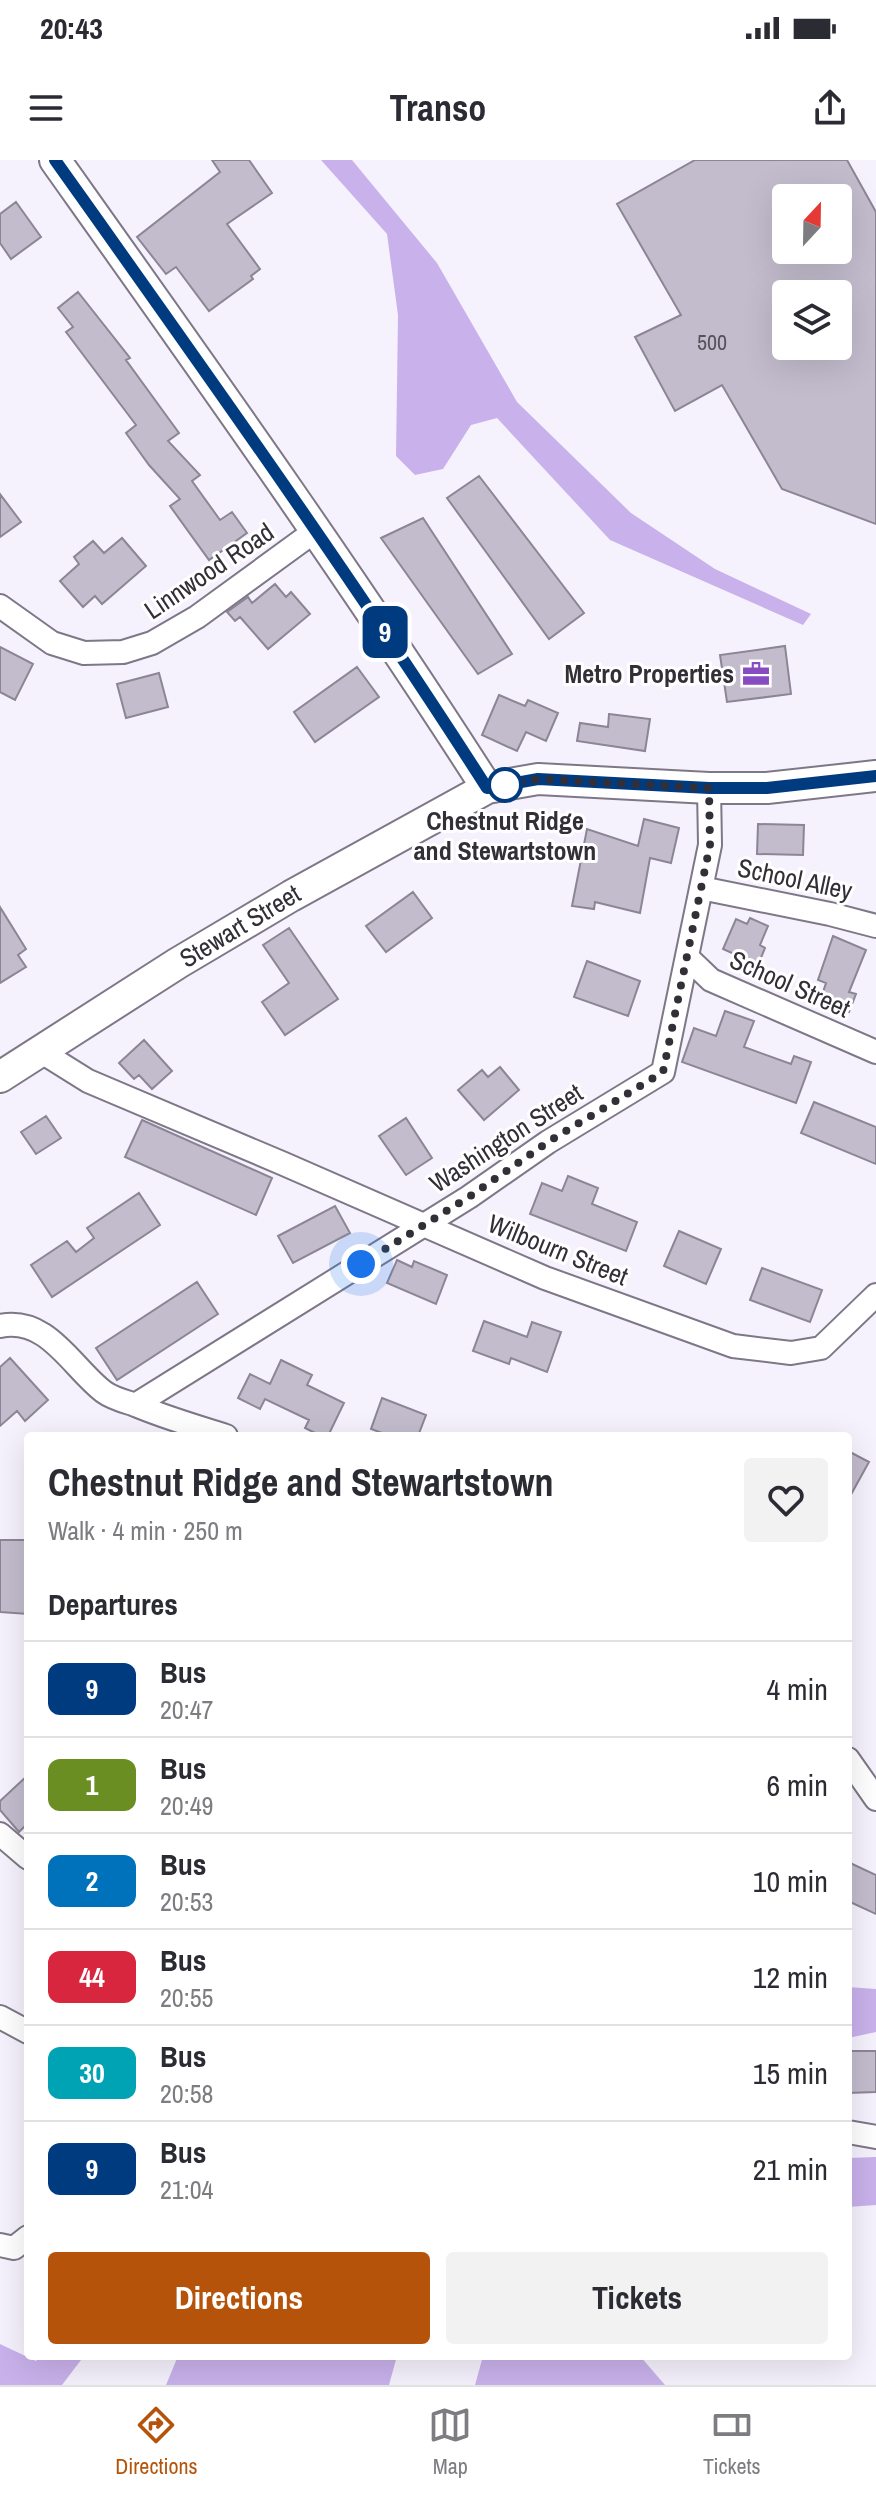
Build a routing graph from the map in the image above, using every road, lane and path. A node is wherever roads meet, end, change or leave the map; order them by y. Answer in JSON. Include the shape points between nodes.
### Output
{"nodes":[{"id":1,"x":55,"y":160,"type":"edge"},
{"id":2,"x":315,"y":531,"type":"junction"},
{"id":3,"x":0,"y":606,"type":"edge"},
{"id":4,"x":876,"y":776,"type":"edge"},
{"id":5,"x":487,"y":788,"type":"junction"},
{"id":6,"x":709,"y":788,"type":"junction"},
{"id":7,"x":701,"y":888,"type":"junction"},
{"id":8,"x":876,"y":926,"type":"edge"},
{"id":9,"x":687,"y":957,"type":"junction"},
{"id":10,"x":40,"y":1051,"type":"junction"},
{"id":11,"x":876,"y":1052,"type":"edge"},
{"id":12,"x":0,"y":1077,"type":"edge"},
{"id":13,"x":423,"y":1225,"type":"junction"},
{"id":14,"x":876,"y":1295,"type":"edge"},
{"id":15,"x":0,"y":1326,"type":"edge"},
{"id":16,"x":135,"y":1405,"type":"junction"},
{"id":17,"x":214,"y":1432,"type":"edge"},
{"id":18,"x":852,"y":1765,"type":"edge"},
{"id":19,"x":876,"y":1799,"type":"edge"},
{"id":20,"x":0,"y":1834,"type":"edge"},
{"id":21,"x":24,"y":1855,"type":"edge"},
{"id":22,"x":0,"y":2017,"type":"edge"},
{"id":23,"x":24,"y":2030,"type":"edge"},
{"id":24,"x":852,"y":2133,"type":"edge"},
{"id":25,"x":876,"y":2137,"type":"edge"},
{"id":26,"x":24,"y":2240,"type":"edge"},
{"id":27,"x":0,"y":2245,"type":"edge"}],
"edges":[{"from":1,"to":2,"type":"street"},
{"from":2,"to":3,"type":"street","name":"Linnwood Road","via":[[197,617],[152,643],[123,652],[84,653],[52,643]]},
{"from":2,"to":5,"type":"street"},
{"from":4,"to":6,"type":"street","name":"Stewart Street","via":[[767,788]]},
{"from":5,"to":6,"type":"street","name":"Stewart Street","via":[[538,779]]},
{"from":5,"to":10,"type":"street","name":"Stewart Street","via":[[278,903]]},
{"from":6,"to":7,"type":"street","name":"Washington Street","via":[[710,845]]},
{"from":7,"to":8,"type":"street","name":"School Alley"},
{"from":7,"to":9,"type":"street","name":"Washington Street"},
{"from":9,"to":11,"type":"street","name":"School Street","via":[[711,980]]},
{"from":9,"to":13,"type":"street","name":"Washington Street","via":[[663,1072]]},
{"from":10,"to":12,"type":"street","name":"Stewart Street"},
{"from":10,"to":13,"type":"street","name":"Wilbourn Street","via":[[88,1081]]},
{"from":13,"to":14,"type":"street","name":"Wilbourn Street","via":[[545,1278],[733,1346],[791,1353],[821,1348]]},
{"from":13,"to":16,"type":"street","name":"Washington Street"},
{"from":15,"to":16,"type":"street","via":[[35,1328],[106,1394]]},
{"from":16,"to":17,"type":"street"},
{"from":18,"to":19,"type":"street"},
{"from":20,"to":21,"type":"street"},
{"from":22,"to":23,"type":"street"},
{"from":24,"to":25,"type":"street"},
{"from":26,"to":27,"type":"street","via":[[14,2248]]}]}
